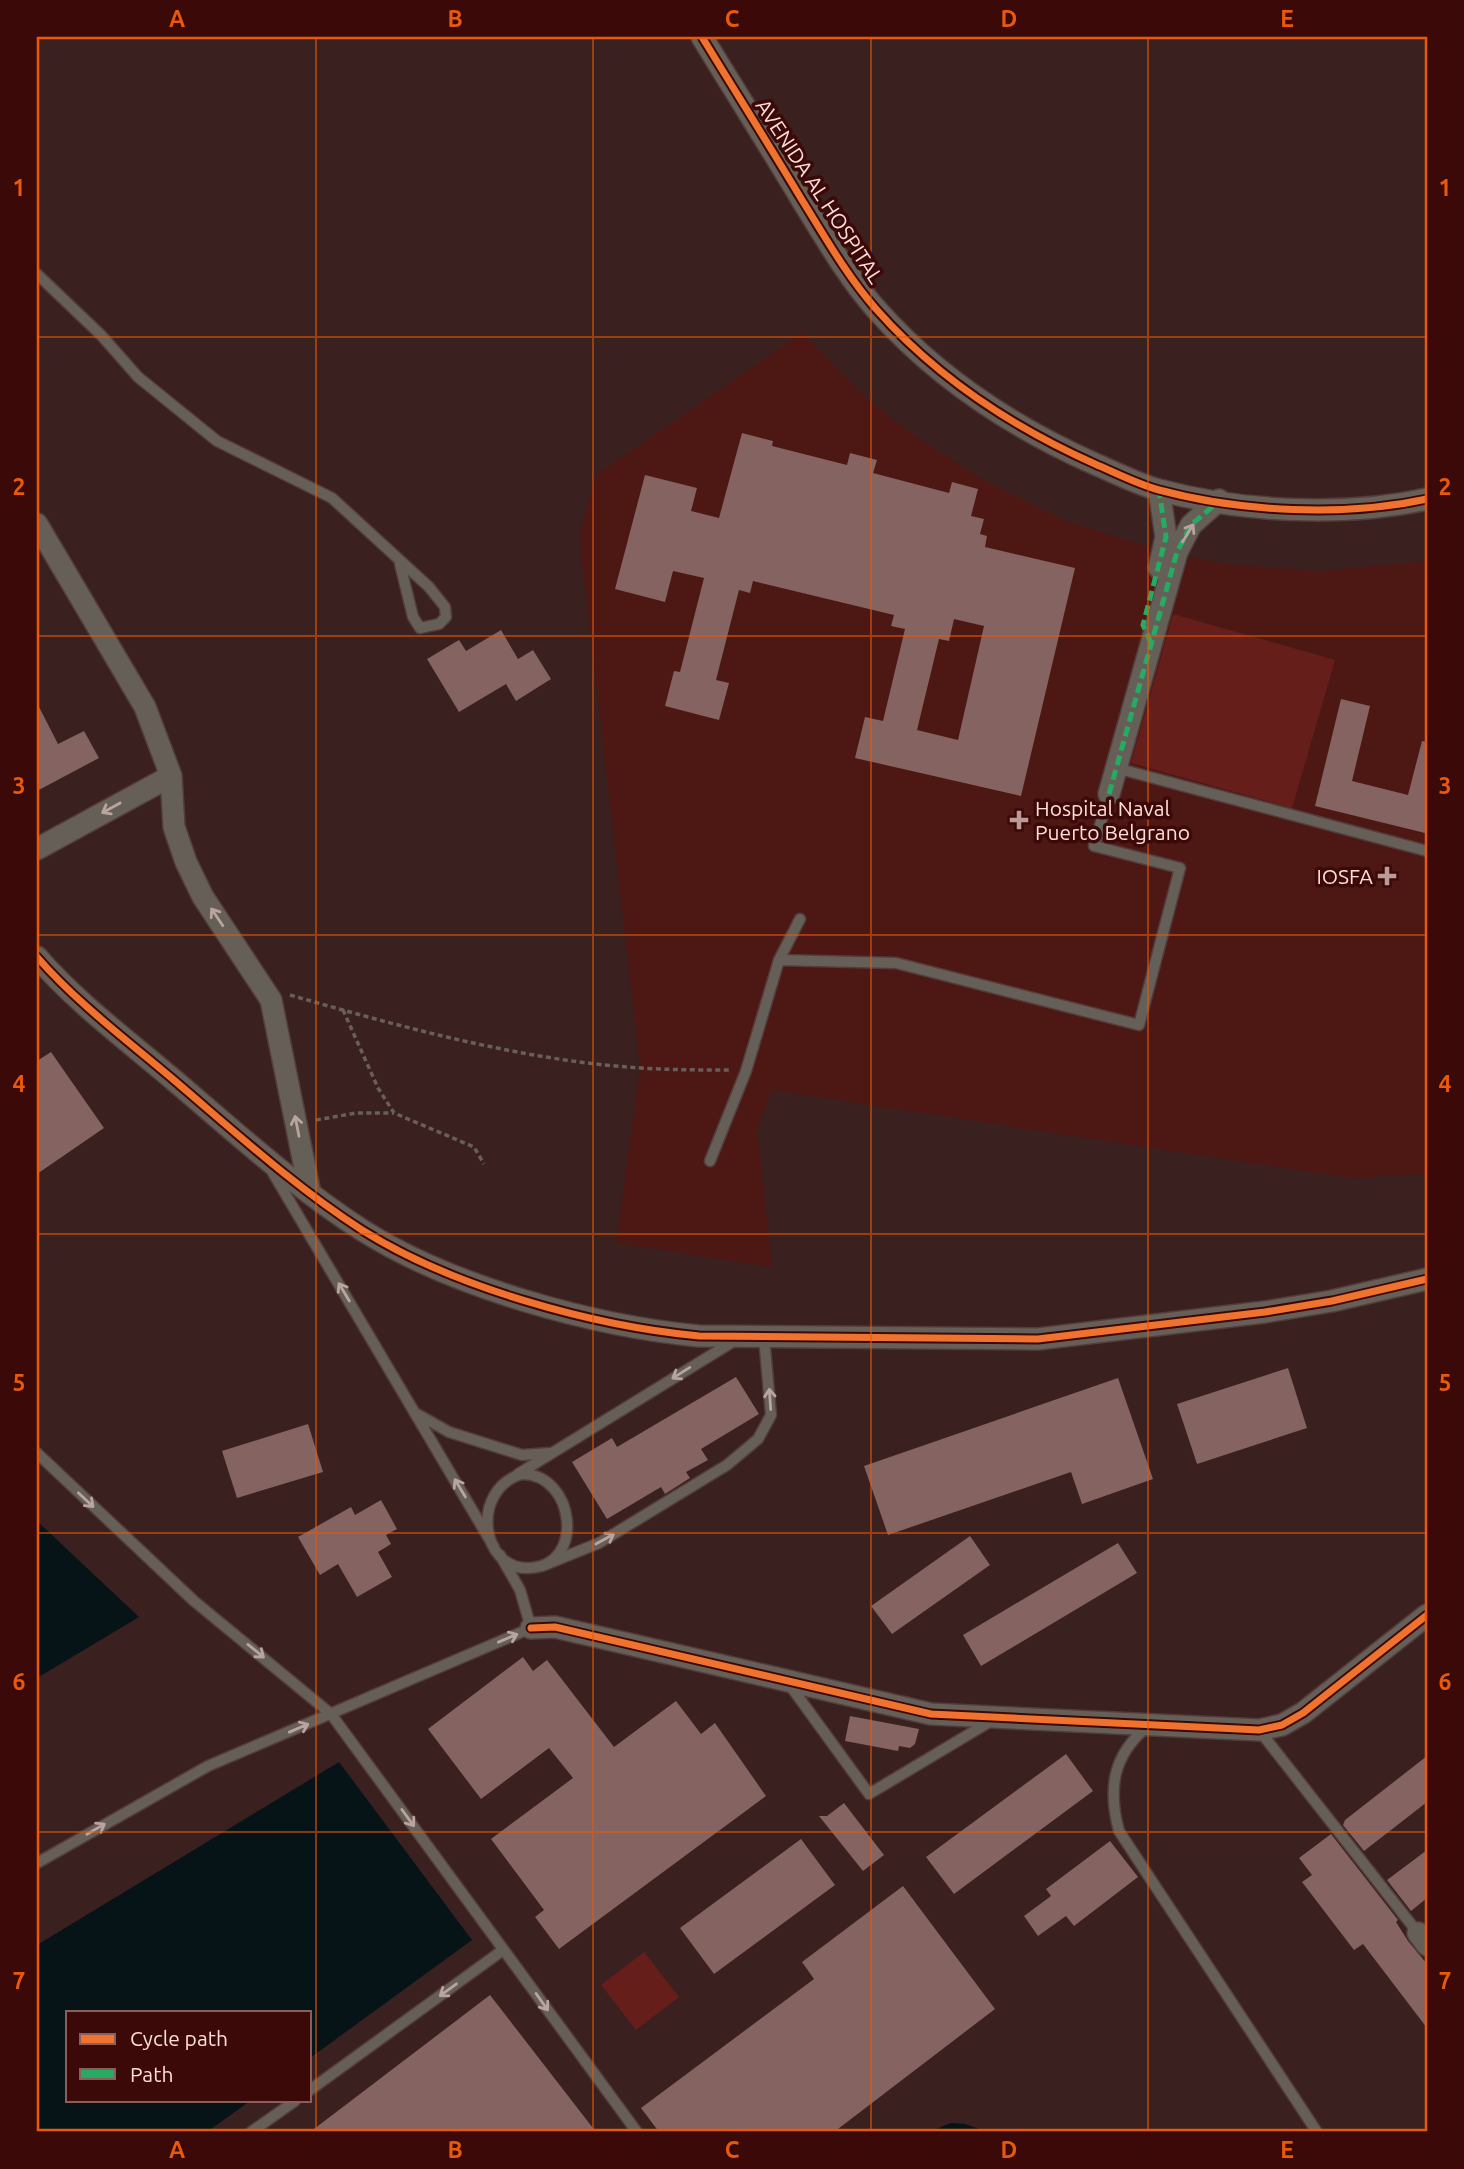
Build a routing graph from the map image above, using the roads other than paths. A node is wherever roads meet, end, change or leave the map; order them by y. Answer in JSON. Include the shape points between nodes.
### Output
{"nodes":[{"id":1,"x":702,"y":37,"type":"edge"},
{"id":2,"x":37,"y":274,"type":"edge"},
{"id":3,"x":1159,"y":490,"type":"junction"},
{"id":4,"x":1427,"y":499,"type":"edge"},
{"id":5,"x":1219,"y":500,"type":"junction"},
{"id":6,"x":37,"y":524,"type":"edge"},
{"id":7,"x":400,"y":564,"type":"junction"},
{"id":8,"x":1151,"y":643,"type":"junction"},
{"id":9,"x":1116,"y":768,"type":"junction"},
{"id":10,"x":171,"y":776,"type":"junction"},
{"id":11,"x":1109,"y":794,"type":"joint"},
{"id":12,"x":37,"y":849,"type":"edge"},
{"id":13,"x":1427,"y":851,"type":"edge"},
{"id":14,"x":800,"y":919,"type":"dead end"},
{"id":15,"x":37,"y":957,"type":"edge"},
{"id":16,"x":779,"y":960,"type":"junction"},
{"id":17,"x":263,"y":1156,"type":"junction"},
{"id":18,"x":710,"y":1161,"type":"dead end"},
{"id":19,"x":310,"y":1193,"type":"junction"},
{"id":20,"x":1427,"y":1279,"type":"edge"},
{"id":21,"x":739,"y":1337,"type":"junction"},
{"id":22,"x":764,"y":1338,"type":"junction"},
{"id":23,"x":416,"y":1414,"type":"junction"},
{"id":24,"x":553,"y":1452,"type":"junction"},
{"id":25,"x":37,"y":1453,"type":"edge"},
{"id":26,"x":512,"y":1477,"type":"junction"},
{"id":27,"x":497,"y":1551,"type":"junction"},
{"id":28,"x":542,"y":1566,"type":"junction"},
{"id":29,"x":1427,"y":1615,"type":"edge"},
{"id":30,"x":531,"y":1628,"type":"junction"},
{"id":31,"x":787,"y":1682,"type":"junction"},
{"id":32,"x":331,"y":1714,"type":"junction"},
{"id":33,"x":993,"y":1719,"type":"junction"},
{"id":34,"x":1150,"y":1725,"type":"junction"},
{"id":35,"x":1259,"y":1730,"type":"junction"},
{"id":36,"x":37,"y":1863,"type":"edge"},
{"id":37,"x":1423,"y":1939,"type":"edge"},
{"id":38,"x":503,"y":1950,"type":"junction"},
{"id":39,"x":312,"y":2089,"type":"edge"},
{"id":40,"x":294,"y":2102,"type":"edge"},
{"id":41,"x":251,"y":2132,"type":"edge"},
{"id":42,"x":636,"y":2132,"type":"edge"},
{"id":43,"x":1317,"y":2132,"type":"edge"}],
"edges":[{"from":1,"to":3,"type":"street","name":"AVENIDA AL HOSPITAL","via":[[843,266],[916,351],[961,389],[1013,423]]},
{"from":2,"to":7,"type":"lane","via":[[138,377],[217,441],[332,498]]},
{"from":3,"to":5,"type":"street","name":"AVENIDA AL HOSPITAL"},
{"from":3,"to":8,"type":"street","via":[[1166,537],[1143,625]]},
{"from":4,"to":5,"type":"street","name":"AVENIDA AL HOSPITAL","via":[[1344,512]]},
{"from":8,"to":5,"type":"street","one_way":true,"via":[[1183,538]]},
{"from":6,"to":10,"type":"street","via":[[145,707]]},
{"from":7,"to":7,"type":"lane","via":[[420,628],[439,624],[446,617],[445,607]]},
{"from":8,"to":9,"type":"street"},
{"from":9,"to":11,"type":"street"},
{"from":9,"to":13,"type":"lane"},
{"from":10,"to":12,"type":"street","one_way":true},
{"from":19,"to":10,"type":"street","one_way":true,"via":[[274,1013],[264,987],[203,897],[186,862],[174,827]]},
{"from":11,"to":16,"type":"lane","via":[[1094,846],[1180,868],[1139,1026],[896,963]]},
{"from":14,"to":16,"type":"lane"},
{"from":15,"to":17,"type":"street","via":[[81,1001]]},
{"from":16,"to":18,"type":"lane","via":[[746,1071]]},
{"from":17,"to":19,"type":"street"},
{"from":23,"to":17,"type":"lane","one_way":true},
{"from":19,"to":21,"type":"street","via":[[363,1231],[426,1263],[535,1303],[650,1331]]},
{"from":20,"to":22,"type":"street","via":[[1265,1312],[1038,1339]]},
{"from":21,"to":22,"type":"street"},
{"from":21,"to":24,"type":"lane","one_way":true},
{"from":28,"to":22,"type":"lane","one_way":true,"via":[[599,1543],[727,1465],[758,1439],[771,1415]]},
{"from":23,"to":24,"type":"lane","via":[[449,1432],[522,1455]]},
{"from":27,"to":23,"type":"lane","one_way":true},
{"from":24,"to":26,"type":"lane"},
{"from":25,"to":32,"type":"lane","one_way":true,"via":[[194,1601]]},
{"from":26,"to":27,"type":"lane","via":[[496,1490],[488,1509],[486,1524]]},
{"from":26,"to":28,"type":"lane","via":[[531,1474],[540,1478],[564,1503],[566,1539],[557,1555]]},
{"from":27,"to":28,"type":"lane","via":[[519,1567]]},
{"from":27,"to":30,"type":"lane","via":[[520,1590]]},
{"from":29,"to":35,"type":"street","via":[[1303,1713],[1282,1725]]},
{"from":30,"to":31,"type":"street","via":[[555,1627]]},
{"from":32,"to":30,"type":"lane","one_way":true},
{"from":31,"to":33,"type":"street","via":[[900,1708]]},
{"from":31,"to":33,"type":"lane","via":[[869,1794]]},
{"from":36,"to":32,"type":"lane","one_way":true,"via":[[208,1766]]},
{"from":32,"to":38,"type":"lane","one_way":true},
{"from":33,"to":34,"type":"street"},
{"from":34,"to":35,"type":"street"},
{"from":34,"to":43,"type":"lane","via":[[1131,1740],[1113,1778],[1112,1805],[1119,1831]]},
{"from":35,"to":37,"type":"lane"},
{"from":38,"to":39,"type":"lane","one_way":true},
{"from":38,"to":42,"type":"lane","one_way":true},
{"from":40,"to":41,"type":"lane"}]}
